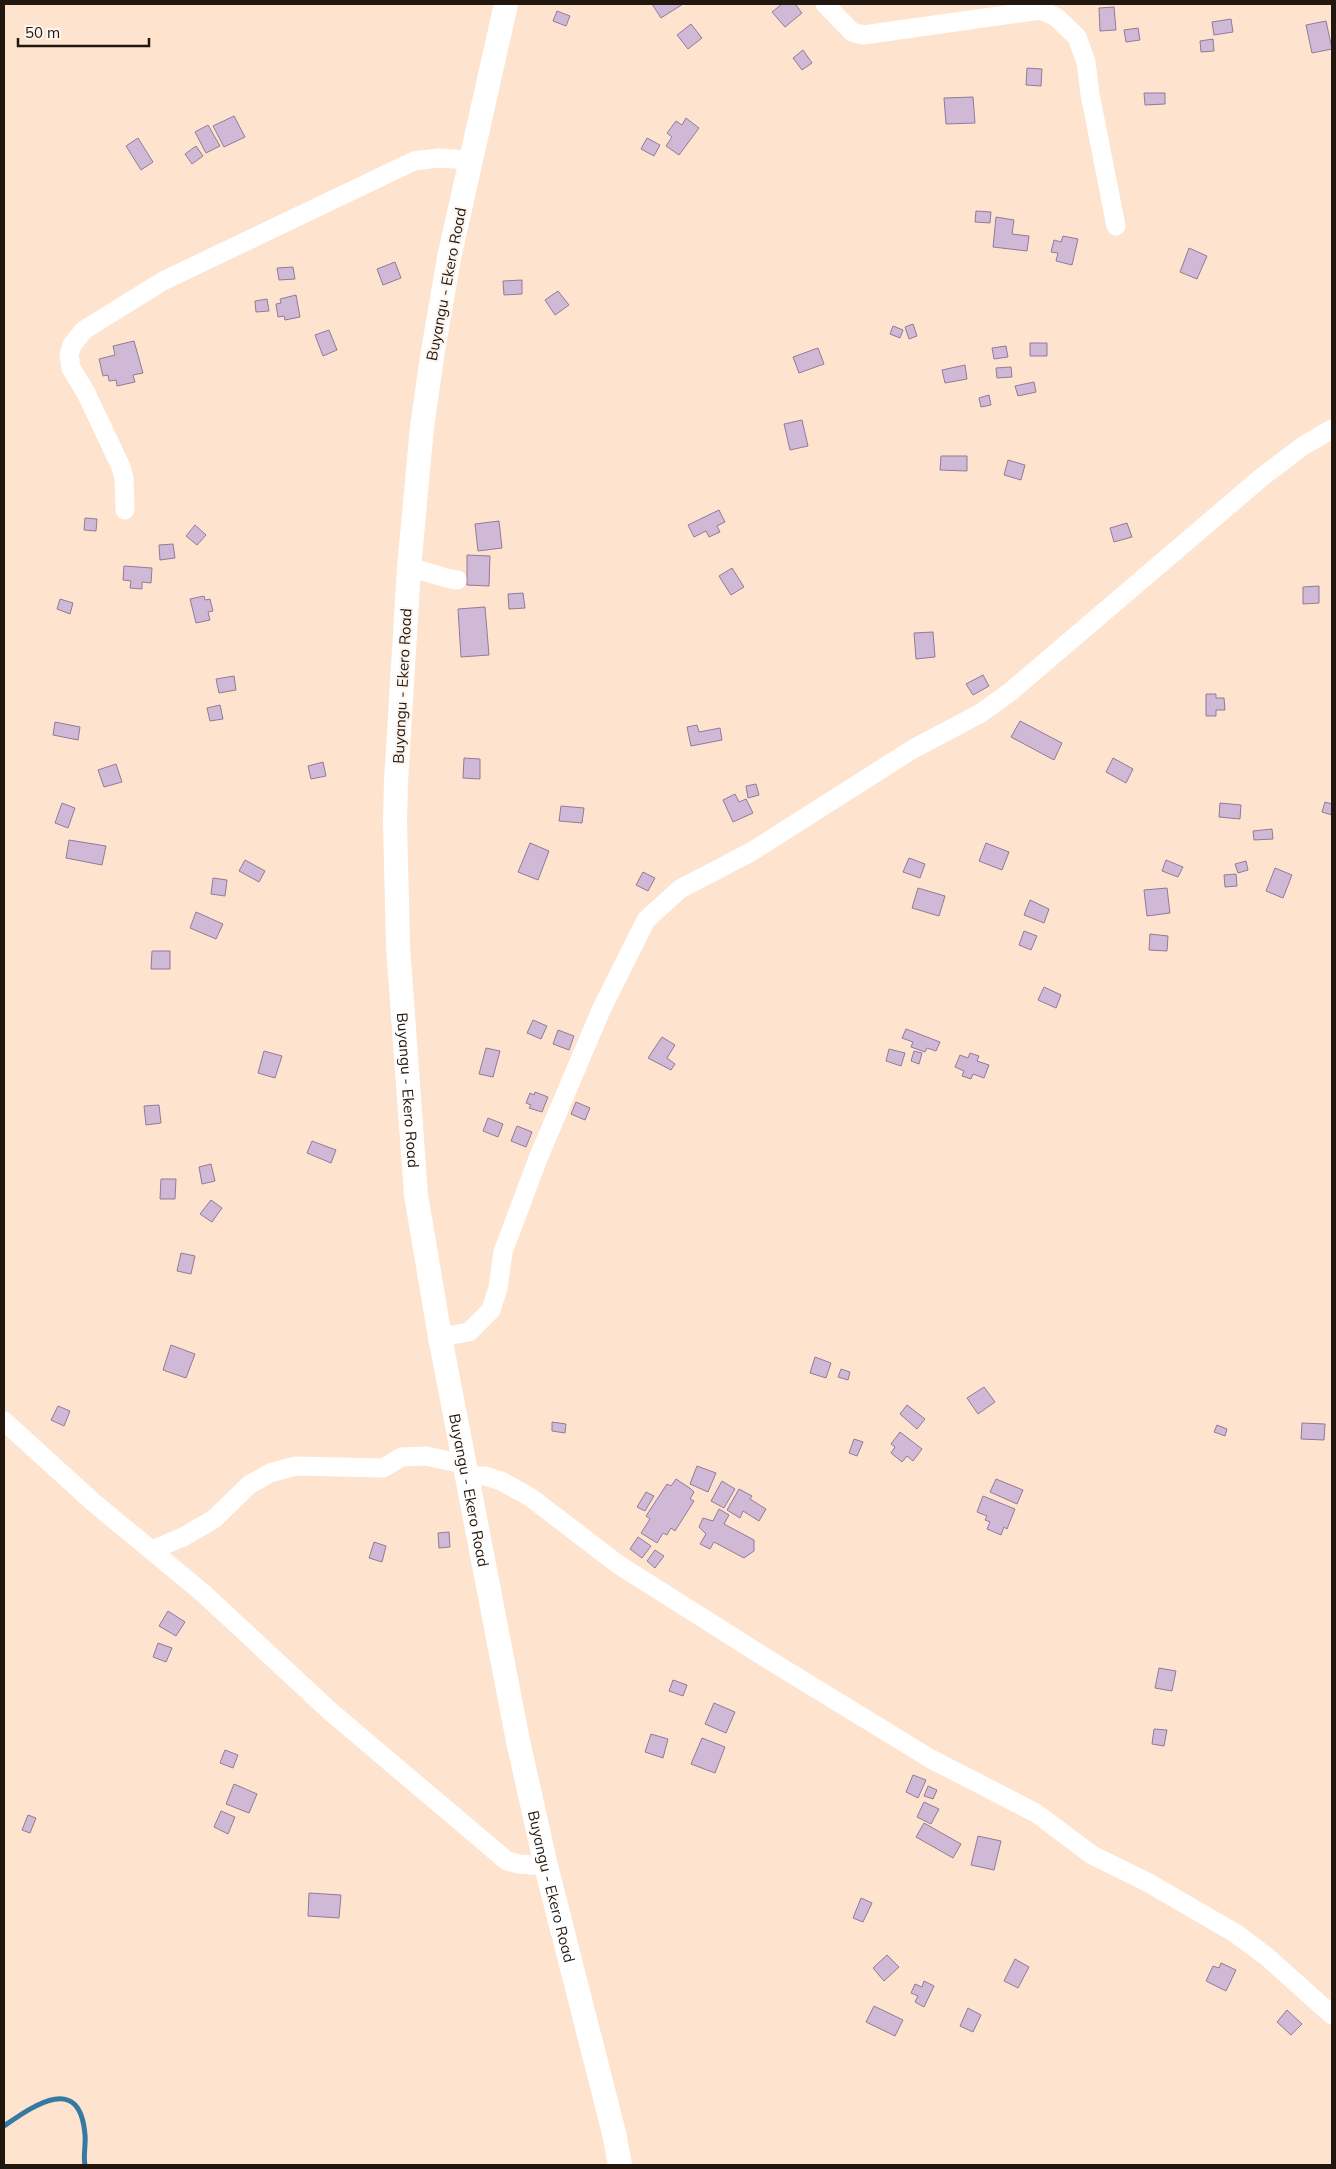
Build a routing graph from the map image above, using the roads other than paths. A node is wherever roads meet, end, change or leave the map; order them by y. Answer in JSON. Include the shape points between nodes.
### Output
{"nodes":[{"id":1,"x":506,"y":4,"type":"edge"},
{"id":2,"x":825,"y":4,"type":"edge"},
{"id":3,"x":470,"y":160,"type":"junction"},
{"id":4,"x":1116,"y":226,"type":"dead end"},
{"id":5,"x":1332,"y":429,"type":"edge"},
{"id":6,"x":125,"y":510,"type":"dead end"},
{"id":7,"x":409,"y":568,"type":"junction"},
{"id":8,"x":457,"y":580,"type":"dead end"},
{"id":9,"x":440,"y":1337,"type":"junction"},
{"id":10,"x":4,"y":1421,"type":"edge"},
{"id":11,"x":464,"y":1470,"type":"junction"},
{"id":12,"x":152,"y":1550,"type":"junction"},
{"id":13,"x":546,"y":1866,"type":"junction"},
{"id":14,"x":1332,"y":2015,"type":"edge"},
{"id":15,"x":620,"y":2165,"type":"edge"}],
"edges":[{"from":1,"to":3,"type":"main road","name":"Buyangu - Ekero Road"},
{"from":2,"to":4,"type":"street","via":[[852,32],[863,35],[1041,10],[1056,17],[1077,37],[1086,62]]},
{"from":3,"to":6,"type":"street","via":[[438,158],[414,161],[163,281],[84,330],[72,345],[70,368],[121,467]]},
{"from":3,"to":7,"type":"main road","name":"Buyangu - Ekero Road","via":[[432,357]]},
{"from":5,"to":9,"type":"street","via":[[1262,477],[1010,692],[981,713],[914,749],[751,852],[680,889],[646,920],[602,1008],[539,1156],[503,1252],[491,1310],[469,1332]]},
{"from":7,"to":8,"type":"street"},
{"from":7,"to":9,"type":"main road","name":"Buyangu - Ekero Road","via":[[395,821],[398,946],[416,1195]]},
{"from":9,"to":11,"type":"main road","name":"Buyangu - Ekero Road"},
{"from":10,"to":12,"type":"street","via":[[79,1490]]},
{"from":11,"to":12,"type":"street","via":[[426,1456],[402,1458],[383,1468],[296,1466],[270,1473],[249,1485],[214,1519]]},
{"from":11,"to":13,"type":"main road","name":"Buyangu - Ekero Road"},
{"from":11,"to":14,"type":"street","via":[[502,1481],[530,1497],[619,1565],[774,1663],[932,1759],[1036,1813],[1092,1855],[1147,1882],[1235,1933]]},
{"from":12,"to":13,"type":"street","via":[[331,1712],[507,1861]]},
{"from":13,"to":15,"type":"main road","name":"Buyangu - Ekero Road"}]}
